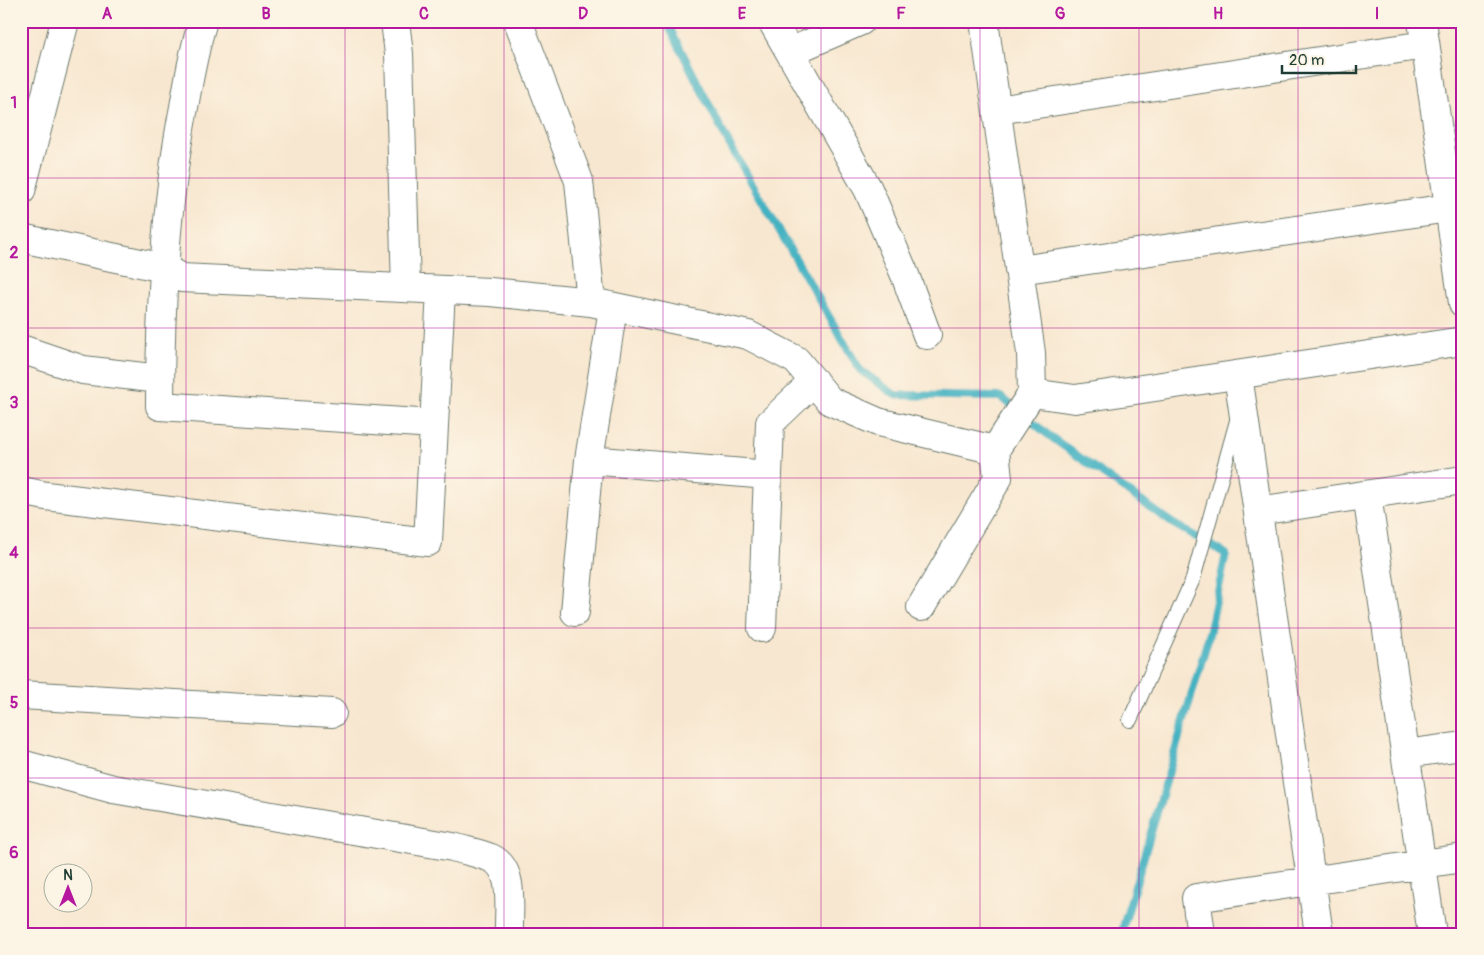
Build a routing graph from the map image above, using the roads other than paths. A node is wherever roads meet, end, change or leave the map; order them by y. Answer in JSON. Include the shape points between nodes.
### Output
{"nodes":[{"id":1,"x":65,"y":21,"type":"edge"},
{"id":2,"x":203,"y":21,"type":"edge"},
{"id":3,"x":395,"y":21,"type":"edge"},
{"id":4,"x":518,"y":21,"type":"edge"},
{"id":5,"x":772,"y":21,"type":"edge"},
{"id":6,"x":861,"y":21,"type":"edge"},
{"id":7,"x":984,"y":21,"type":"edge"},
{"id":8,"x":1423,"y":33,"type":"edge"},
{"id":9,"x":790,"y":52,"type":"junction"},
{"id":10,"x":997,"y":110,"type":"junction"},
{"id":11,"x":21,"y":191,"type":"edge"},
{"id":12,"x":1449,"y":208,"type":"junction"},
{"id":13,"x":21,"y":238,"type":"edge"},
{"id":14,"x":164,"y":268,"type":"junction"},
{"id":15,"x":1019,"y":270,"type":"junction"},
{"id":16,"x":406,"y":288,"type":"junction"},
{"id":17,"x":442,"y":290,"type":"junction"},
{"id":18,"x":1463,"y":302,"type":"edge"},
{"id":19,"x":602,"y":305,"type":"junction"},
{"id":20,"x":927,"y":335,"type":"dead end"},
{"id":21,"x":1463,"y":341,"type":"edge"},
{"id":22,"x":21,"y":349,"type":"edge"},
{"id":23,"x":1238,"y":374,"type":"junction"},
{"id":24,"x":160,"y":380,"type":"junction"},
{"id":25,"x":814,"y":381,"type":"junction"},
{"id":26,"x":1032,"y":393,"type":"junction"},
{"id":27,"x":1242,"y":402,"type":"junction"},
{"id":28,"x":434,"y":424,"type":"junction"},
{"id":29,"x":1002,"y":439,"type":"junction"},
{"id":30,"x":589,"y":460,"type":"junction"},
{"id":31,"x":768,"y":475,"type":"junction"},
{"id":32,"x":1463,"y":480,"type":"edge"},
{"id":33,"x":21,"y":491,"type":"edge"},
{"id":34,"x":1367,"y":494,"type":"junction"},
{"id":35,"x":1258,"y":511,"type":"junction"},
{"id":36,"x":921,"y":607,"type":"dead end"},
{"id":37,"x":575,"y":612,"type":"dead end"},
{"id":38,"x":762,"y":628,"type":"dead end"},
{"id":39,"x":21,"y":696,"type":"edge"},
{"id":40,"x":332,"y":713,"type":"dead end"},
{"id":41,"x":1130,"y":720,"type":"dead end"},
{"id":42,"x":1463,"y":746,"type":"edge"},
{"id":43,"x":1406,"y":754,"type":"junction"},
{"id":44,"x":21,"y":764,"type":"edge"},
{"id":45,"x":1463,"y":858,"type":"edge"},
{"id":46,"x":1422,"y":864,"type":"junction"},
{"id":47,"x":1311,"y":880,"type":"junction"},
{"id":48,"x":509,"y":934,"type":"edge"},
{"id":49,"x":1201,"y":934,"type":"edge"},
{"id":50,"x":1318,"y":934,"type":"edge"},
{"id":51,"x":1432,"y":934,"type":"edge"}],
"edges":[{"from":1,"to":11,"type":"street"},
{"from":2,"to":14,"type":"street","via":[[176,147]]},
{"from":3,"to":16,"type":"street","via":[[400,54]]},
{"from":4,"to":19,"type":"street","via":[[579,181]]},
{"from":5,"to":9,"type":"street"},
{"from":6,"to":9,"type":"street"},
{"from":7,"to":10,"type":"street"},
{"from":8,"to":10,"type":"street"},
{"from":8,"to":12,"type":"street"},
{"from":9,"to":20,"type":"street","via":[[868,189]]},
{"from":10,"to":15,"type":"street"},
{"from":12,"to":15,"type":"street"},
{"from":12,"to":18,"type":"street"},
{"from":13,"to":14,"type":"street"},
{"from":14,"to":16,"type":"street","via":[[181,278]]},
{"from":14,"to":24,"type":"street"},
{"from":15,"to":26,"type":"street","via":[[1031,353]]},
{"from":16,"to":17,"type":"street"},
{"from":17,"to":19,"type":"street"},
{"from":17,"to":28,"type":"street"},
{"from":19,"to":25,"type":"street","via":[[748,335],[796,360]]},
{"from":19,"to":30,"type":"street"},
{"from":21,"to":23,"type":"street"},
{"from":22,"to":24,"type":"street","via":[[83,370]]},
{"from":23,"to":26,"type":"street","via":[[1075,399]]},
{"from":23,"to":27,"type":"street"},
{"from":24,"to":28,"type":"street","via":[[160,406]]},
{"from":25,"to":29,"type":"street","via":[[830,402],[878,422]]},
{"from":25,"to":31,"type":"street","via":[[770,423]]},
{"from":26,"to":29,"type":"street"},
{"from":27,"to":35,"type":"street"},
{"from":27,"to":41,"type":"lane","via":[[1193,579]]},
{"from":28,"to":33,"type":"street","via":[[428,542]]},
{"from":29,"to":36,"type":"street","via":[[998,478]]},
{"from":30,"to":31,"type":"street"},
{"from":30,"to":37,"type":"street"},
{"from":31,"to":38,"type":"street"},
{"from":32,"to":34,"type":"street"},
{"from":34,"to":35,"type":"street"},
{"from":34,"to":43,"type":"street"},
{"from":35,"to":47,"type":"street"},
{"from":39,"to":40,"type":"street"},
{"from":42,"to":43,"type":"street"},
{"from":43,"to":46,"type":"street"},
{"from":44,"to":48,"type":"street","via":[[113,790],[453,847],[493,858],[505,870]]},
{"from":45,"to":46,"type":"street"},
{"from":46,"to":47,"type":"street"},
{"from":46,"to":51,"type":"street"},
{"from":47,"to":49,"type":"street","via":[[1196,898]]},
{"from":47,"to":50,"type":"street"}]}
